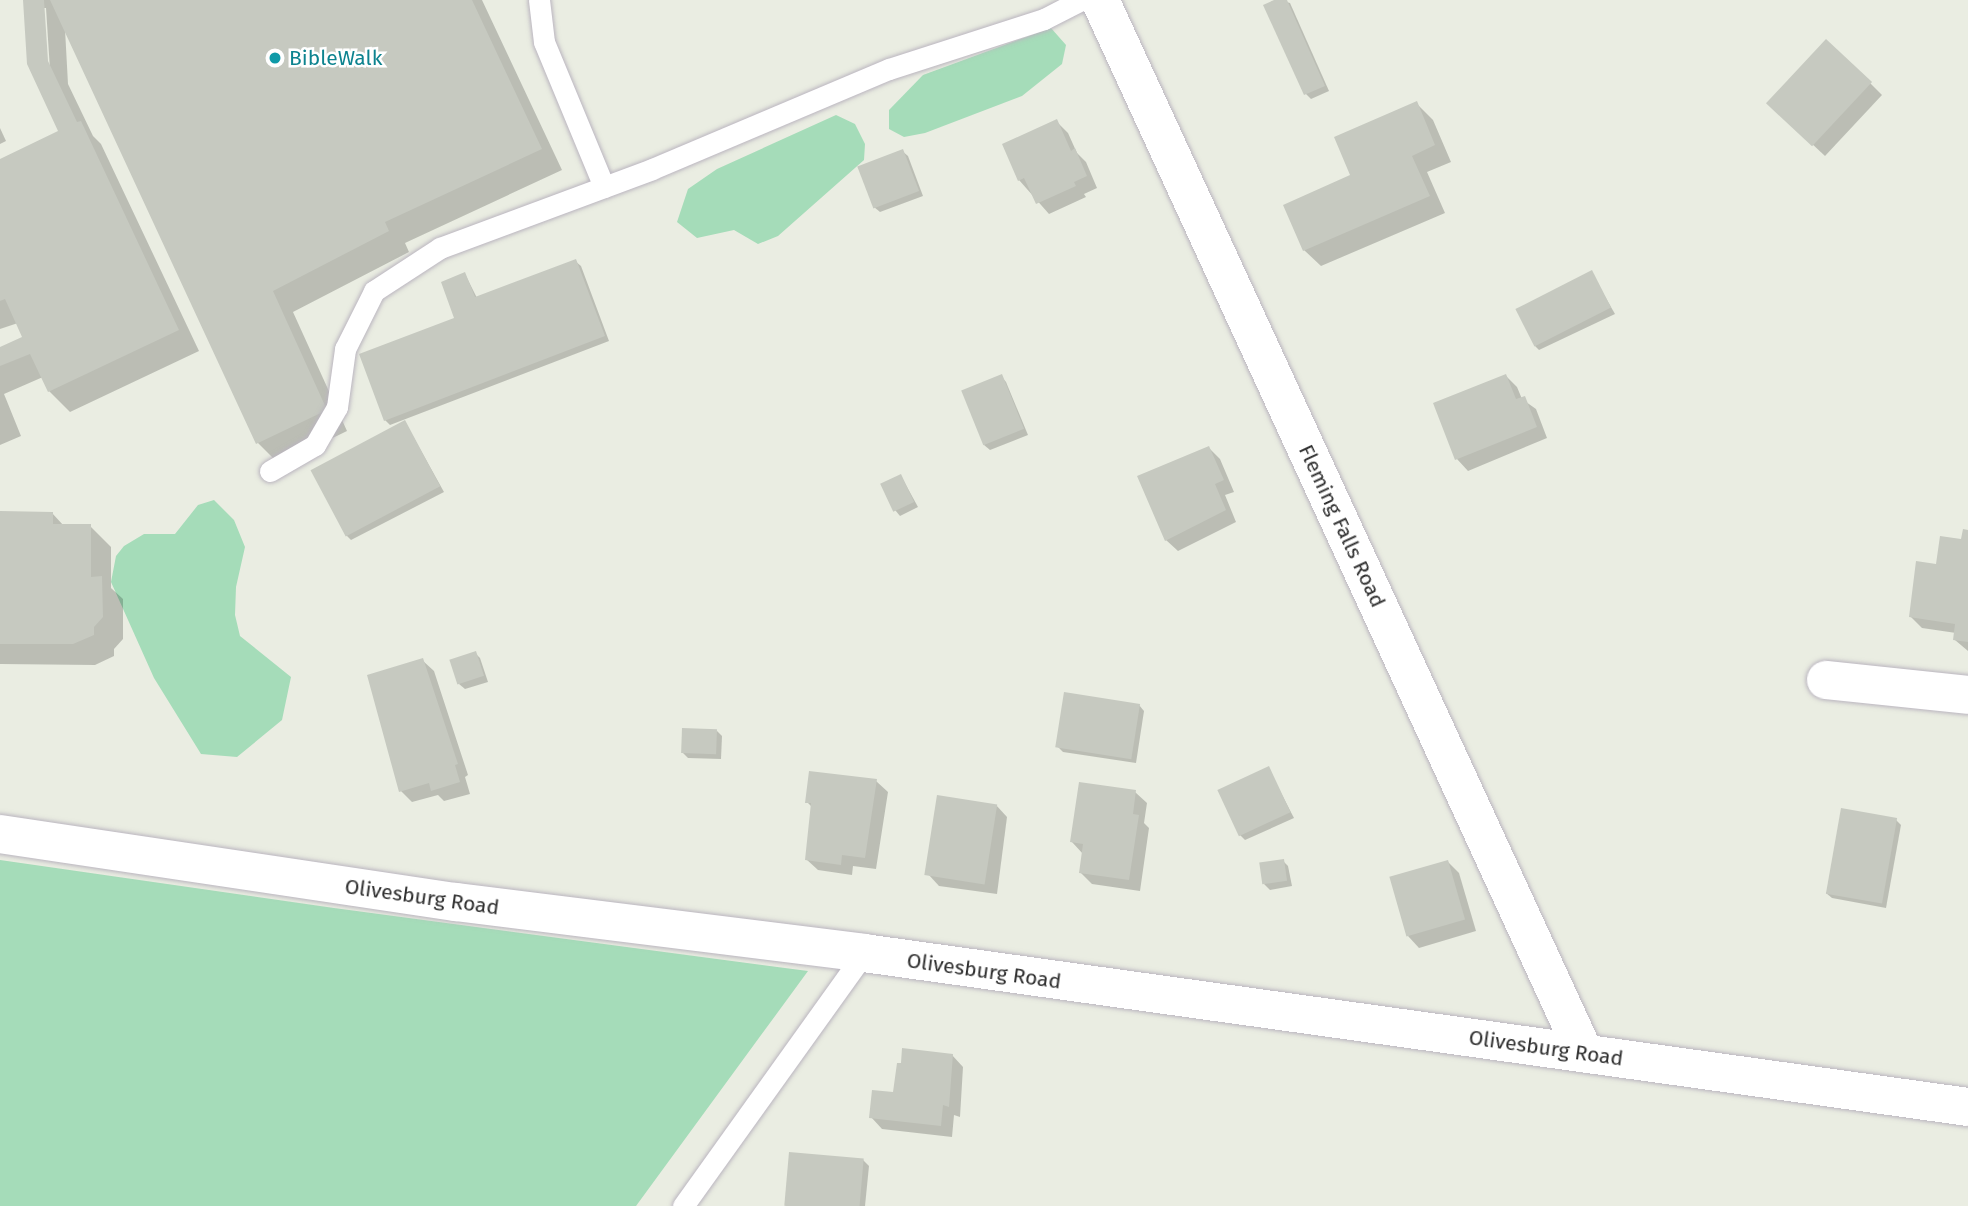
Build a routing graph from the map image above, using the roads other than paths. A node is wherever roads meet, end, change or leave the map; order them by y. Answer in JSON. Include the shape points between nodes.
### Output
{"nodes":[{"id":1,"x":539,"y":0,"type":"edge"},
{"id":2,"x":1081,"y":0,"type":"edge"},
{"id":3,"x":1100,"y":0,"type":"edge"},
{"id":4,"x":604,"y":187,"type":"junction"},
{"id":5,"x":270,"y":471,"type":"dead end"},
{"id":6,"x":1826,"y":680,"type":"dead end"},
{"id":7,"x":1968,"y":695,"type":"edge"},
{"id":8,"x":0,"y":834,"type":"edge"},
{"id":9,"x":864,"y":953,"type":"junction"},
{"id":10,"x":1584,"y":1053,"type":"junction"},
{"id":11,"x":1968,"y":1107,"type":"edge"},
{"id":12,"x":684,"y":1206,"type":"edge"}],
"edges":[{"from":1,"to":4,"type":"lane","via":[[544,42]]},
{"from":2,"to":4,"type":"lane","via":[[1044,19],[889,69]]},
{"from":3,"to":10,"type":"main road","name":"Fleming Falls Road"},
{"from":4,"to":5,"type":"lane","via":[[440,248],[374,291],[345,349],[332,416],[315,445]]},
{"from":6,"to":7,"type":"main road"},
{"from":8,"to":9,"type":"main road","name":"Olivesburg Road","via":[[456,902]]},
{"from":9,"to":10,"type":"main road","name":"Olivesburg Road"},
{"from":9,"to":12,"type":"lane"},
{"from":10,"to":11,"type":"main road","name":"Olivesburg Road"}]}
